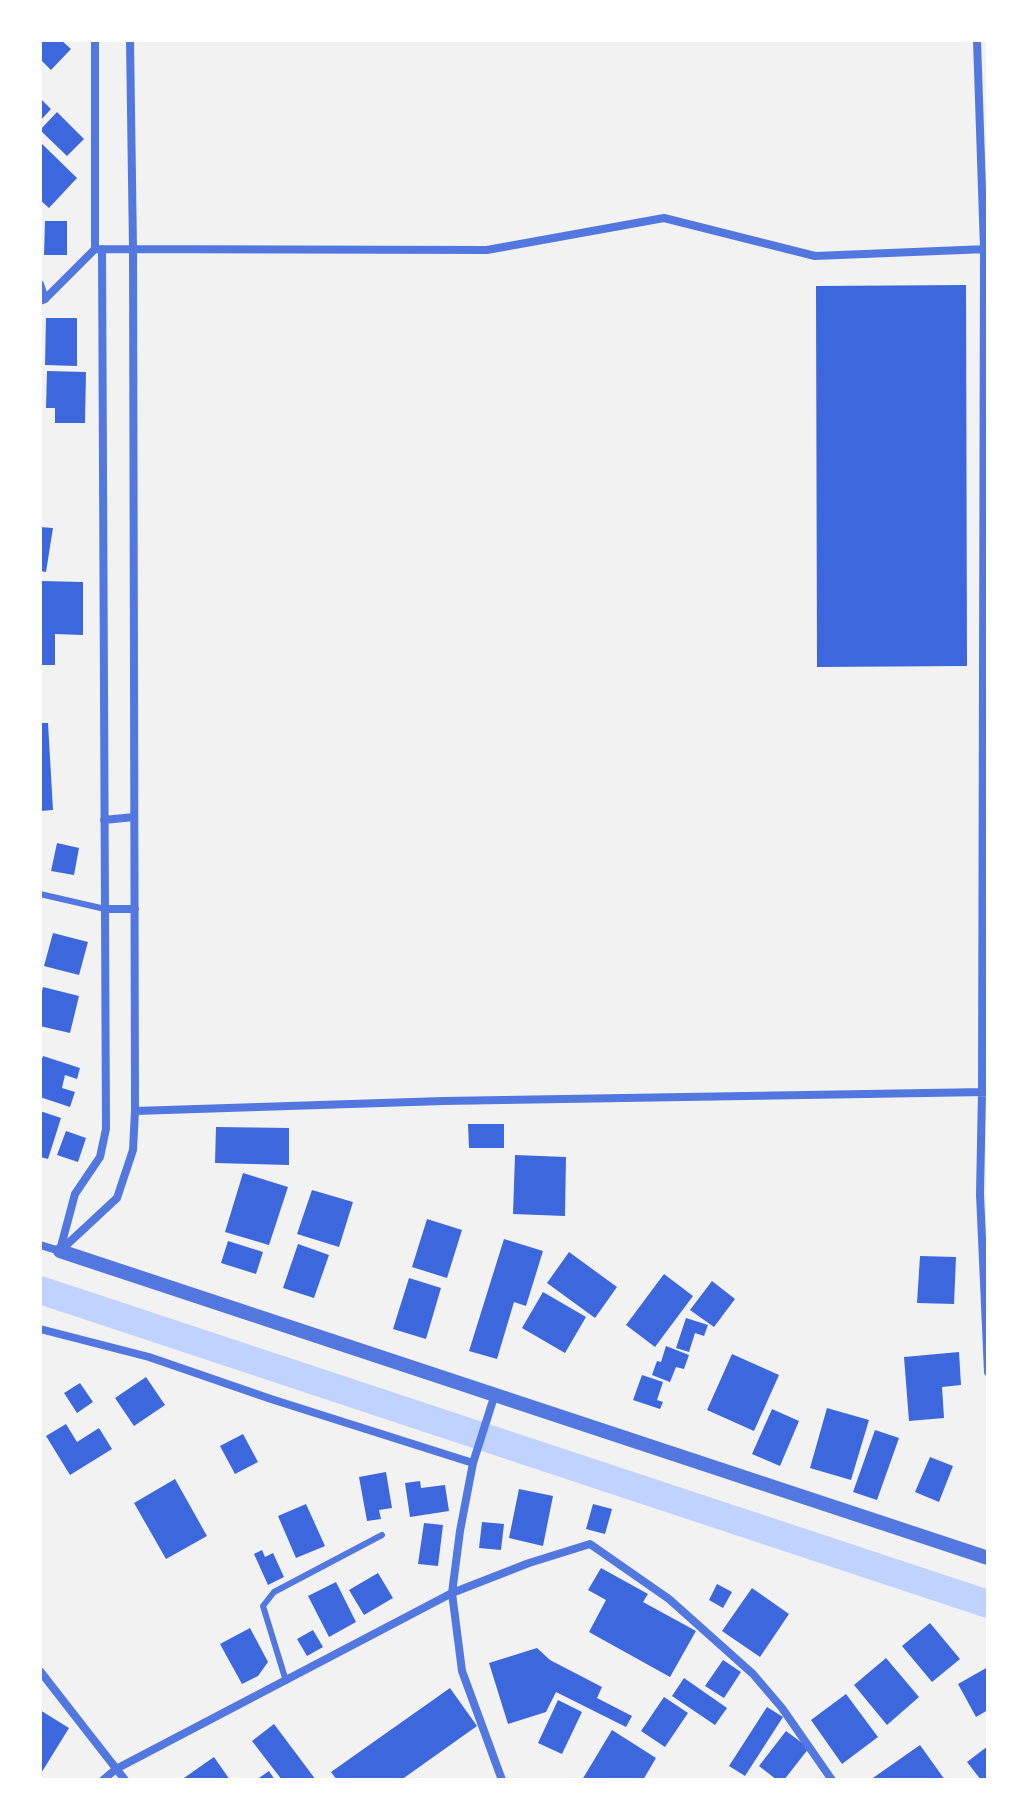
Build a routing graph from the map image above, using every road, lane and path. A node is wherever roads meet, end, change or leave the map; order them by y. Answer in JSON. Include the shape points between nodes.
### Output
{"nodes":[{"id":1,"x":95,"y":40,"type":"edge"},
{"id":2,"x":130,"y":40,"type":"edge"},
{"id":3,"x":977,"y":40,"type":"edge"},
{"id":4,"x":99,"y":249,"type":"junction"},
{"id":5,"x":133,"y":249,"type":"junction"},
{"id":6,"x":986,"y":249,"type":"edge"},
{"id":7,"x":40,"y":284,"type":"edge"},
{"id":8,"x":42,"y":300,"type":"edge"},
{"id":9,"x":134,"y":817,"type":"junction"},
{"id":10,"x":104,"y":820,"type":"junction"},
{"id":11,"x":40,"y":894,"type":"edge"},
{"id":12,"x":105,"y":909,"type":"junction"},
{"id":13,"x":135,"y":909,"type":"junction"},
{"id":14,"x":985,"y":1092,"type":"edge"},
{"id":15,"x":135,"y":1111,"type":"junction"},
{"id":16,"x":40,"y":1245,"type":"edge"},
{"id":17,"x":60,"y":1251,"type":"junction"},
{"id":18,"x":40,"y":1329,"type":"edge"},
{"id":19,"x":988,"y":1372,"type":"edge"},
{"id":20,"x":495,"y":1395,"type":"junction"},
{"id":21,"x":474,"y":1462,"type":"junction"},
{"id":22,"x":382,"y":1535,"type":"dead end"},
{"id":23,"x":988,"y":1558,"type":"edge"},
{"id":24,"x":452,"y":1593,"type":"junction"},
{"id":25,"x":40,"y":1671,"type":"edge"},
{"id":26,"x":286,"y":1681,"type":"junction"},
{"id":27,"x":116,"y":1769,"type":"junction"},
{"id":28,"x":103,"y":1780,"type":"edge"},
{"id":29,"x":125,"y":1780,"type":"edge"},
{"id":30,"x":502,"y":1780,"type":"edge"},
{"id":31,"x":832,"y":1780,"type":"edge"}],
"edges":[{"from":1,"to":4,"type":"street"},
{"from":2,"to":5,"type":"street"},
{"from":3,"to":6,"type":"street"},
{"from":4,"to":5,"type":"street"},
{"from":4,"to":8,"type":"street"},
{"from":4,"to":10,"type":"street"},
{"from":5,"to":6,"type":"street","via":[[487,250],[664,218],[815,256]]},
{"from":5,"to":9,"type":"street"},
{"from":6,"to":14,"type":"street"},
{"from":7,"to":8,"type":"street"},
{"from":9,"to":10,"type":"street"},
{"from":9,"to":13,"type":"street"},
{"from":10,"to":12,"type":"street"},
{"from":11,"to":12,"type":"lane"},
{"from":12,"to":13,"type":"street"},
{"from":12,"to":17,"type":"street","via":[[106,1129],[100,1157],[75,1194]]},
{"from":13,"to":15,"type":"street"},
{"from":14,"to":15,"type":"street"},
{"from":14,"to":19,"type":"street","via":[[980,1194]]},
{"from":15,"to":17,"type":"street","via":[[133,1150],[117,1198]]},
{"from":16,"to":17,"type":"street"},
{"from":17,"to":20,"type":"street"},
{"from":18,"to":21,"type":"street","via":[[149,1357]]},
{"from":20,"to":21,"type":"street"},
{"from":20,"to":23,"type":"street"},
{"from":21,"to":24,"type":"street"},
{"from":22,"to":26,"type":"lane","via":[[274,1592],[263,1606]]},
{"from":24,"to":26,"type":"street"},
{"from":24,"to":30,"type":"street","via":[[462,1671]]},
{"from":24,"to":31,"type":"street","via":[[590,1544],[669,1599],[753,1674]]},
{"from":25,"to":27,"type":"street"},
{"from":26,"to":27,"type":"street"},
{"from":27,"to":28,"type":"street"},
{"from":27,"to":29,"type":"street"}]}
